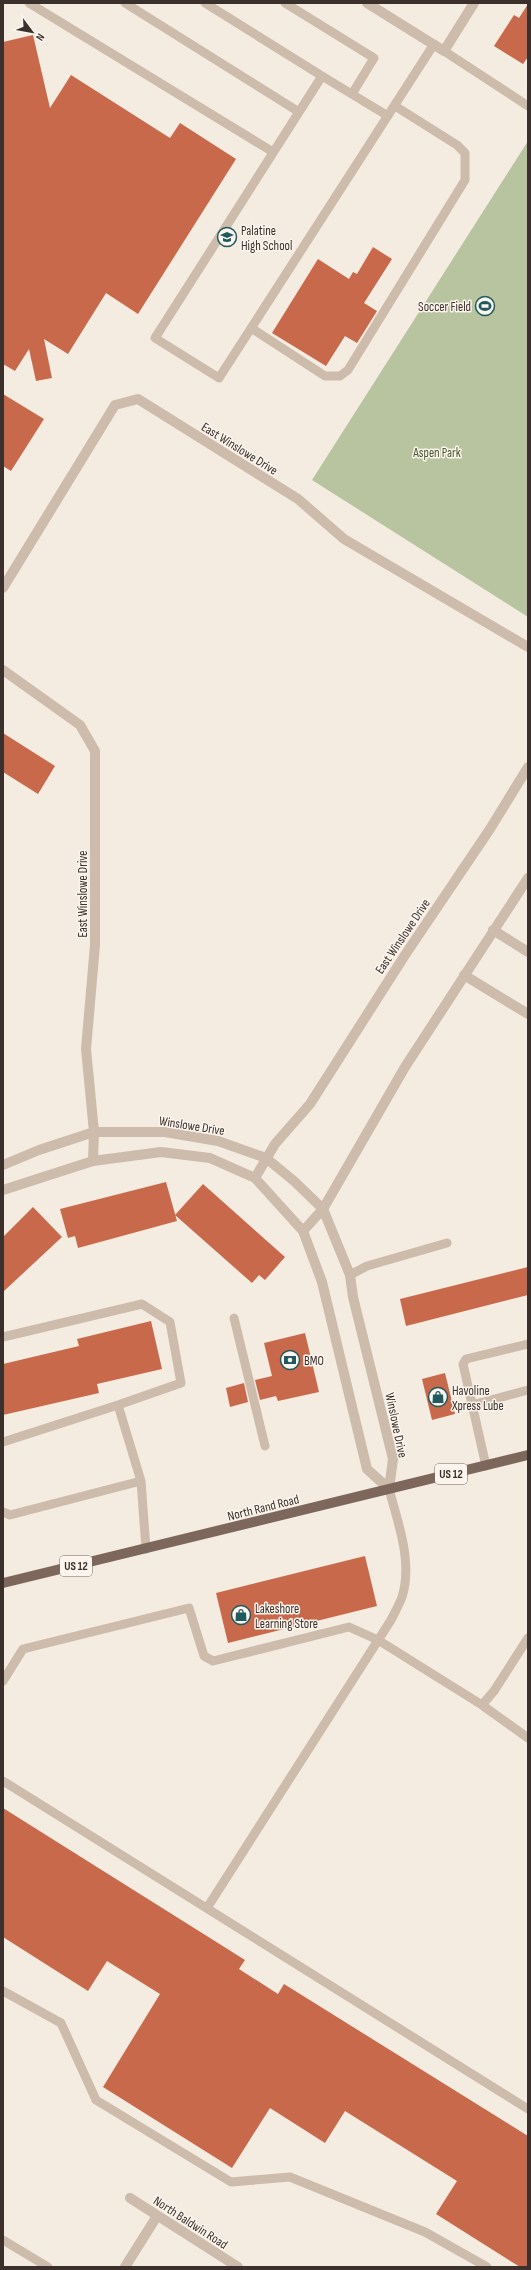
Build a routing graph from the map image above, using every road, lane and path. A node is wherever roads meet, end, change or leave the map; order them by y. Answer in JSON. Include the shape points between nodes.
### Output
{"nodes":[{"id":1,"x":29,"y":3,"type":"edge"},
{"id":2,"x":125,"y":3,"type":"edge"},
{"id":3,"x":206,"y":3,"type":"edge"},
{"id":4,"x":285,"y":3,"type":"edge"},
{"id":5,"x":367,"y":3,"type":"edge"},
{"id":6,"x":474,"y":3,"type":"edge"},
{"id":7,"x":434,"y":44,"type":"junction"},
{"id":8,"x":444,"y":51,"type":"junction"},
{"id":9,"x":322,"y":76,"type":"junction"},
{"id":10,"x":352,"y":94,"type":"junction"},
{"id":11,"x":395,"y":106,"type":"junction"},
{"id":12,"x":528,"y":106,"type":"edge"},
{"id":13,"x":299,"y":112,"type":"junction"},
{"id":14,"x":388,"y":116,"type":"junction"},
{"id":15,"x":273,"y":152,"type":"junction"},
{"id":16,"x":251,"y":328,"type":"junction"},
{"id":17,"x":3,"y":588,"type":"edge"},
{"id":18,"x":528,"y":647,"type":"edge"},
{"id":19,"x":3,"y":670,"type":"edge"},
{"id":20,"x":528,"y":766,"type":"edge"},
{"id":21,"x":528,"y":878,"type":"edge"},
{"id":22,"x":493,"y":930,"type":"junction"},
{"id":23,"x":528,"y":952,"type":"edge"},
{"id":24,"x":464,"y":975,"type":"junction"},
{"id":25,"x":528,"y":1014,"type":"edge"},
{"id":26,"x":94,"y":1132,"type":"junction"},
{"id":27,"x":266,"y":1158,"type":"junction"},
{"id":28,"x":93,"y":1161,"type":"junction"},
{"id":29,"x":3,"y":1166,"type":"edge"},
{"id":30,"x":255,"y":1178,"type":"junction"},
{"id":31,"x":3,"y":1190,"type":"edge"},
{"id":32,"x":323,"y":1209,"type":"junction"},
{"id":33,"x":303,"y":1230,"type":"junction"},
{"id":34,"x":447,"y":1243,"type":"dead end"},
{"id":35,"x":350,"y":1275,"type":"junction"},
{"id":36,"x":234,"y":1318,"type":"dead end"},
{"id":37,"x":3,"y":1337,"type":"edge"},
{"id":38,"x":528,"y":1344,"type":"edge"},
{"id":39,"x":528,"y":1390,"type":"edge"},
{"id":40,"x":118,"y":1405,"type":"junction"},
{"id":41,"x":472,"y":1405,"type":"junction"},
{"id":42,"x":3,"y":1442,"type":"edge"},
{"id":43,"x":265,"y":1446,"type":"dead end"},
{"id":44,"x":528,"y":1455,"type":"edge"},
{"id":45,"x":486,"y":1466,"type":"junction"},
{"id":46,"x":141,"y":1481,"type":"junction"},
{"id":47,"x":389,"y":1490,"type":"junction"},
{"id":48,"x":3,"y":1512,"type":"edge"},
{"id":49,"x":146,"y":1549,"type":"junction"},
{"id":50,"x":3,"y":1583,"type":"edge"},
{"id":51,"x":528,"y":1638,"type":"edge"},
{"id":52,"x":378,"y":1640,"type":"junction"},
{"id":53,"x":3,"y":1681,"type":"edge"},
{"id":54,"x":482,"y":1706,"type":"junction"},
{"id":55,"x":528,"y":1738,"type":"edge"},
{"id":56,"x":3,"y":1781,"type":"edge"},
{"id":57,"x":207,"y":1908,"type":"junction"},
{"id":58,"x":3,"y":1991,"type":"edge"},
{"id":59,"x":528,"y":2110,"type":"edge"},
{"id":60,"x":130,"y":2198,"type":"dead end"},
{"id":61,"x":157,"y":2216,"type":"junction"},
{"id":62,"x":3,"y":2240,"type":"edge"},
{"id":63,"x":48,"y":2267,"type":"edge"},
{"id":64,"x":125,"y":2267,"type":"edge"},
{"id":65,"x":238,"y":2267,"type":"edge"},
{"id":66,"x":487,"y":2267,"type":"edge"}],
"edges":[{"from":1,"to":15,"type":"lane"},
{"from":2,"to":13,"type":"lane"},
{"from":3,"to":9,"type":"lane"},
{"from":4,"to":10,"type":"lane","via":[[374,58]]},
{"from":5,"to":7,"type":"street"},
{"from":6,"to":8,"type":"street"},
{"from":7,"to":8,"type":"street"},
{"from":7,"to":11,"type":"lane"},
{"from":8,"to":12,"type":"lane"},
{"from":9,"to":10,"type":"lane"},
{"from":9,"to":13,"type":"lane"},
{"from":10,"to":14,"type":"lane"},
{"from":11,"to":14,"type":"lane"},
{"from":11,"to":16,"type":"lane","via":[[457,145],[465,153],[465,180],[348,370],[340,376],[325,376]]},
{"from":13,"to":15,"type":"lane"},
{"from":14,"to":16,"type":"lane"},
{"from":15,"to":16,"type":"lane","via":[[155,338],[218,378]]},
{"from":17,"to":18,"type":"street","name":"East Winslowe Drive","via":[[115,405],[138,399],[298,500],[344,539]]},
{"from":19,"to":26,"type":"street","name":"East Winslowe Drive","via":[[80,725],[95,751],[95,945],[86,1049]]},
{"from":20,"to":27,"type":"street","name":"East Winslowe Drive","via":[[490,830],[405,955],[310,1104]]},
{"from":21,"to":22,"type":"street"},
{"from":22,"to":23,"type":"street"},
{"from":22,"to":24,"type":"street"},
{"from":24,"to":25,"type":"street"},
{"from":24,"to":32,"type":"street","via":[[406,1067]]},
{"from":26,"to":27,"type":"street","name":"Winslowe Drive","via":[[165,1132],[218,1141]]},
{"from":26,"to":28,"type":"street","name":"East Winslowe Drive"},
{"from":26,"to":29,"type":"street","name":"Winslowe Drive","via":[[39,1150]]},
{"from":27,"to":30,"type":"street","name":"East Winslowe Drive"},
{"from":27,"to":32,"type":"street","name":"Winslowe Drive"},
{"from":28,"to":30,"type":"street","via":[[161,1152],[210,1158]]},
{"from":28,"to":31,"type":"street"},
{"from":30,"to":33,"type":"street"},
{"from":32,"to":33,"type":"street"},
{"from":32,"to":35,"type":"street","name":"Winslowe Drive"},
{"from":33,"to":47,"type":"street","via":[[322,1282],[367,1469]]},
{"from":34,"to":35,"type":"lane","via":[[367,1266]]},
{"from":35,"to":47,"type":"street","name":"Winslowe Drive","via":[[353,1297],[393,1459]]},
{"from":36,"to":43,"type":"lane"},
{"from":37,"to":40,"type":"lane","via":[[142,1304],[170,1322],[181,1383]]},
{"from":38,"to":41,"type":"lane","via":[[466,1359],[463,1364]]},
{"from":39,"to":41,"type":"lane"},
{"from":40,"to":42,"type":"lane"},
{"from":40,"to":46,"type":"lane"},
{"from":41,"to":45,"type":"lane"},
{"from":44,"to":45,"type":"main road","name":"North Rand Road","number":"US 12"},
{"from":45,"to":47,"type":"main road","name":"North Rand Road","number":"US 12"},
{"from":46,"to":48,"type":"lane","via":[[10,1515]]},
{"from":46,"to":49,"type":"lane"},
{"from":47,"to":49,"type":"main road","name":"North Rand Road","number":"US 12"},
{"from":47,"to":52,"type":"lane","via":[[406,1568],[402,1597]]},
{"from":49,"to":50,"type":"main road","name":"North Rand Road","number":"US 12"},
{"from":51,"to":54,"type":"lane"},
{"from":52,"to":53,"type":"lane","via":[[349,1626],[213,1661],[204,1656],[189,1608],[23,1649]]},
{"from":52,"to":54,"type":"lane"},
{"from":52,"to":57,"type":"lane"},
{"from":54,"to":55,"type":"lane"},
{"from":56,"to":57,"type":"lane"},
{"from":57,"to":59,"type":"lane"},
{"from":58,"to":66,"type":"lane","via":[[61,2023],[96,2100],[230,2182],[290,2177],[425,2232]]},
{"from":60,"to":61,"type":"street","name":"North Baldwin Road"},
{"from":61,"to":64,"type":"street"},
{"from":61,"to":65,"type":"street","name":"North Baldwin Road"},
{"from":62,"to":63,"type":"lane"}]}
